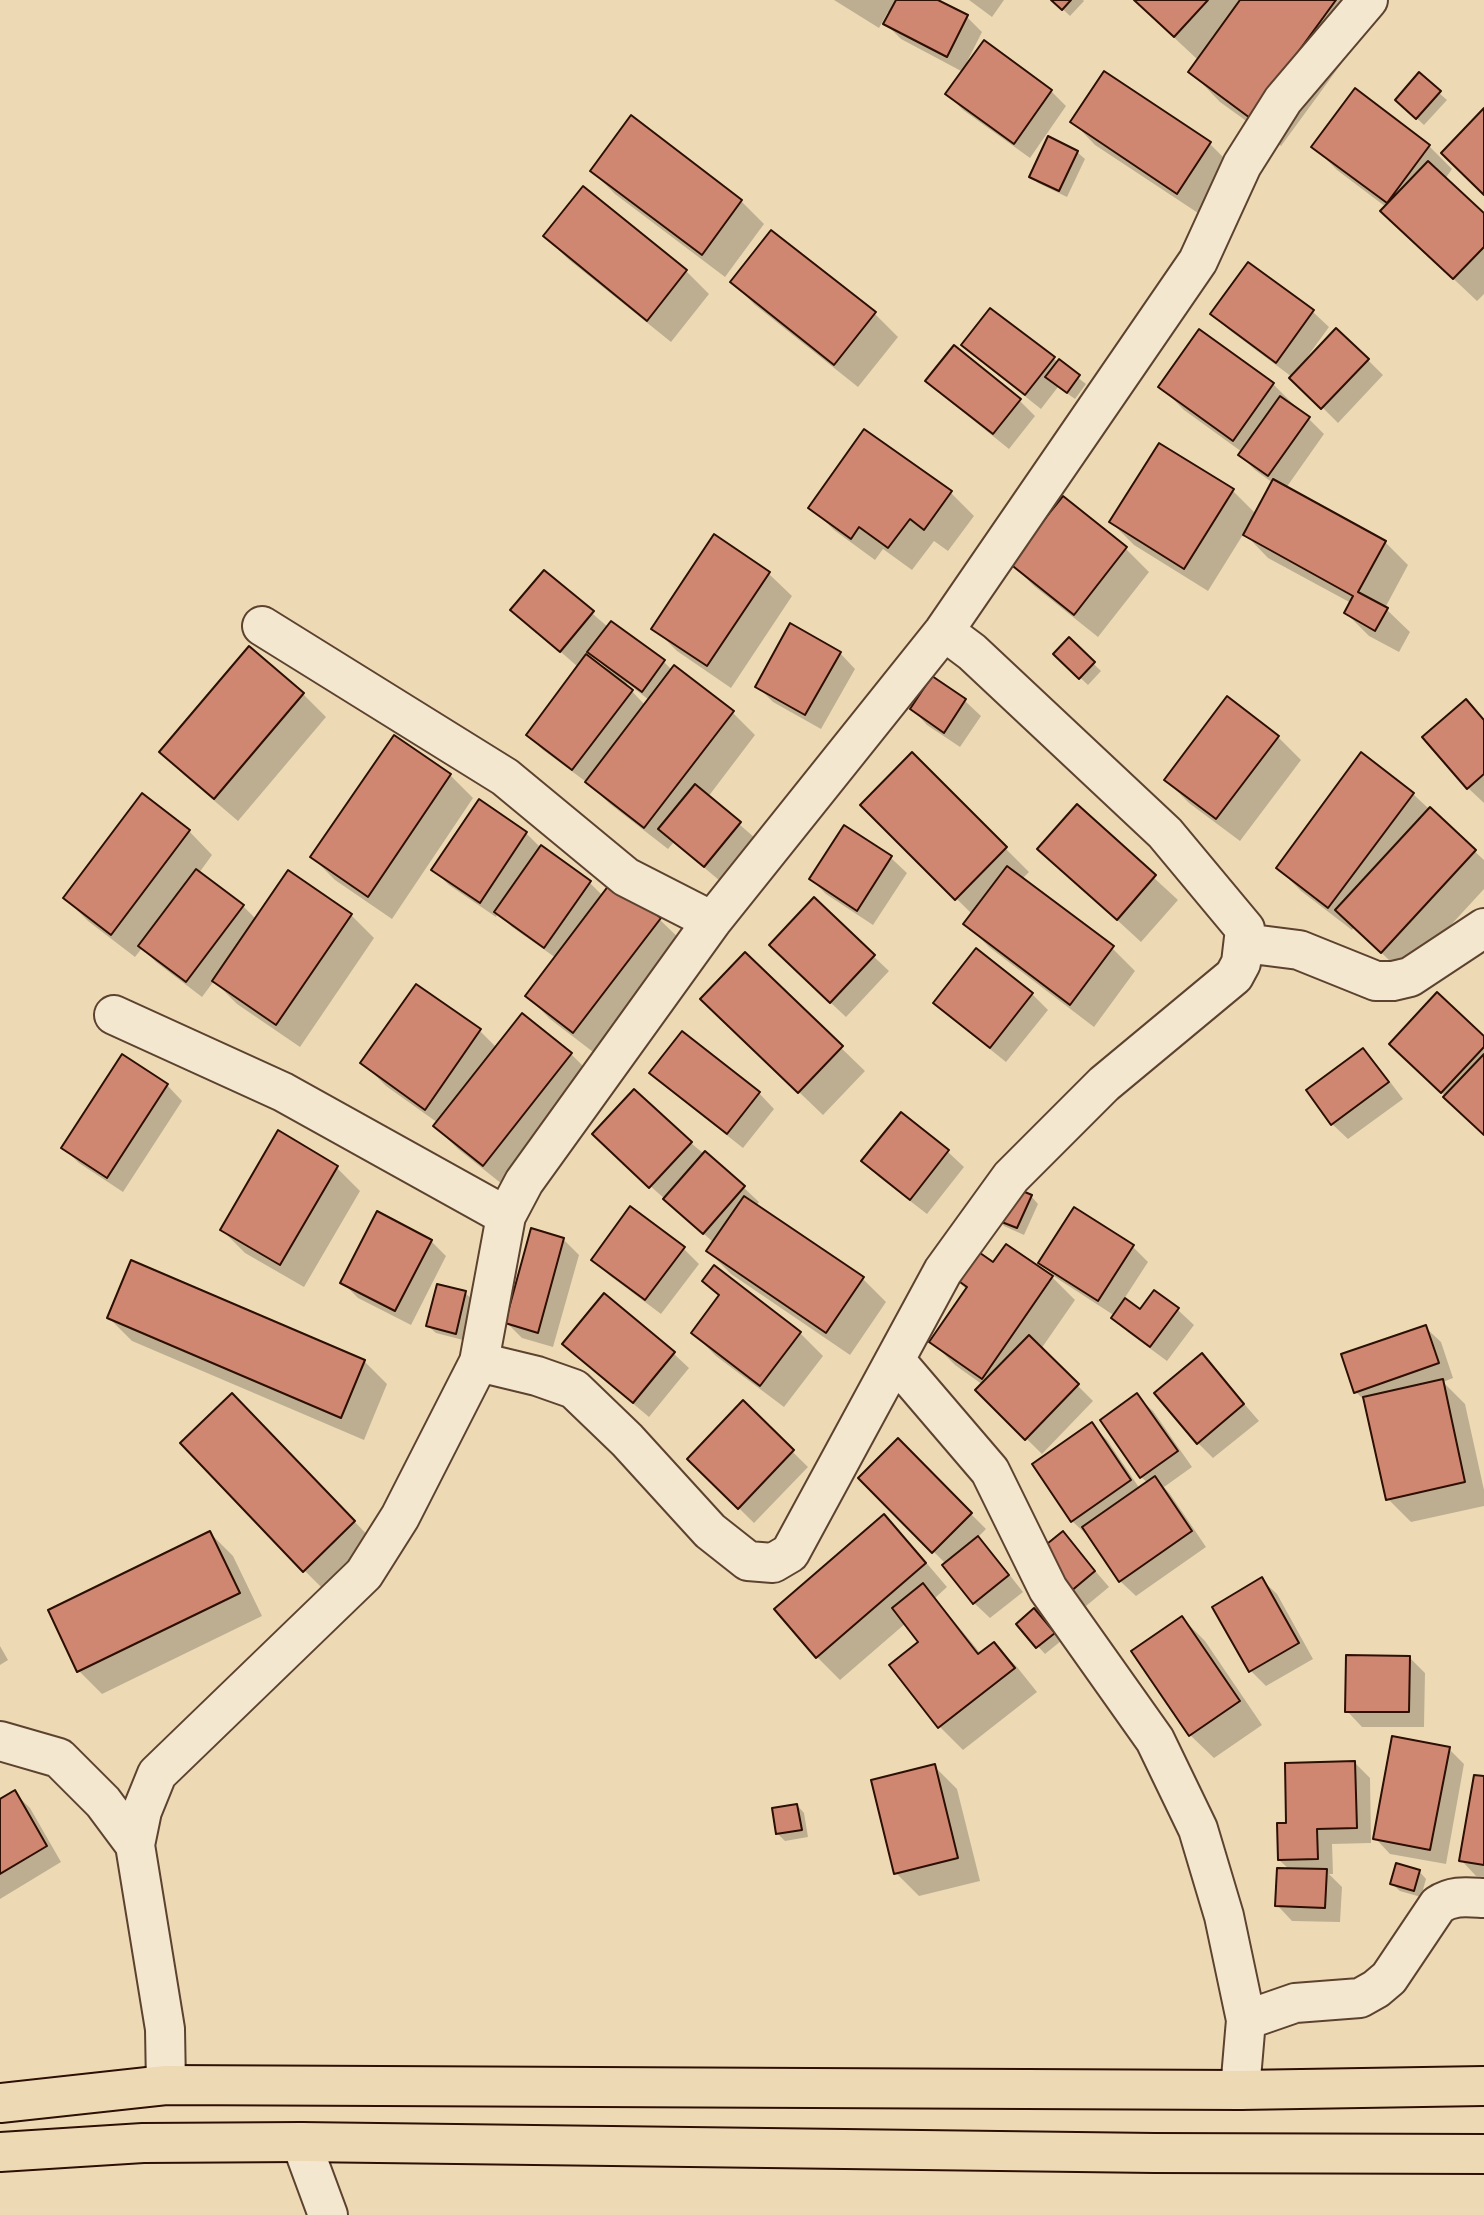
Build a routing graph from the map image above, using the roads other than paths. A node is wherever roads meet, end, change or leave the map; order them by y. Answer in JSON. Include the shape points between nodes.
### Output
{"nodes":[{"id":1,"x":1368,"y":0,"type":"edge"},
{"id":2,"x":262,"y":626,"type":"dead end"},
{"id":3,"x":943,"y":631,"type":"junction"},
{"id":4,"x":712,"y":921,"type":"junction"},
{"id":5,"x":1484,"y":928,"type":"edge"},
{"id":6,"x":1244,"y":943,"type":"junction"},
{"id":7,"x":114,"y":1015,"type":"dead end"},
{"id":8,"x":506,"y":1216,"type":"junction"},
{"id":9,"x":895,"y":1360,"type":"junction"},
{"id":10,"x":479,"y":1362,"type":"junction"},
{"id":11,"x":0,"y":1741,"type":"edge"},
{"id":12,"x":135,"y":1844,"type":"junction"},
{"id":13,"x":1484,"y":1898,"type":"edge"},
{"id":14,"x":1246,"y":2020,"type":"junction"},
{"id":15,"x":166,"y":2085,"type":"junction"},
{"id":16,"x":1484,"y":2087,"type":"edge"},
{"id":17,"x":1240,"y":2090,"type":"junction"},
{"id":18,"x":0,"y":2103,"type":"edge"},
{"id":19,"x":301,"y":2142,"type":"junction"},
{"id":20,"x":0,"y":2152,"type":"edge"},
{"id":21,"x":1484,"y":2154,"type":"edge"},
{"id":22,"x":328,"y":2215,"type":"edge"}],
"edges":[{"from":1,"to":3,"type":"street","via":[[1283,100],[1242,165],[1198,261]]},
{"from":2,"to":4,"type":"street","via":[[505,776],[626,877]]},
{"from":3,"to":4,"type":"street"},
{"from":3,"to":6,"type":"street","via":[[972,652],[1166,833],[1245,929]]},
{"from":4,"to":8,"type":"street","via":[[524,1182]]},
{"from":5,"to":6,"type":"street","via":[[1410,977],[1393,981],[1376,981],[1299,950]]},
{"from":6,"to":9,"type":"street","via":[[1234,976],[1104,1084],[1011,1177],[943,1271]]},
{"from":7,"to":8,"type":"street","via":[[283,1092]]},
{"from":8,"to":10,"type":"street"},
{"from":9,"to":10,"type":"street","via":[[790,1553],[773,1563],[748,1561],[710,1531],[574,1389]]},
{"from":9,"to":14,"type":"street","via":[[990,1471],[1048,1589],[1155,1740],[1198,1829],[1224,1916]]},
{"from":10,"to":12,"type":"street","via":[[400,1517],[364,1574],[157,1774]]},
{"from":11,"to":12,"type":"street","via":[[59,1758],[103,1802]]},
{"from":12,"to":15,"type":"street","via":[[165,2029]]},
{"from":13,"to":14,"type":"street","via":[[1458,1896],[1438,1905],[1389,1978],[1360,1998],[1295,2003]]},
{"from":14,"to":17,"type":"street"},
{"from":15,"to":17,"type":"highway"},
{"from":15,"to":18,"type":"highway"},
{"from":16,"to":17,"type":"highway"},
{"from":19,"to":20,"type":"highway","via":[[143,2143]]},
{"from":19,"to":21,"type":"highway"},
{"from":19,"to":22,"type":"street"}]}
